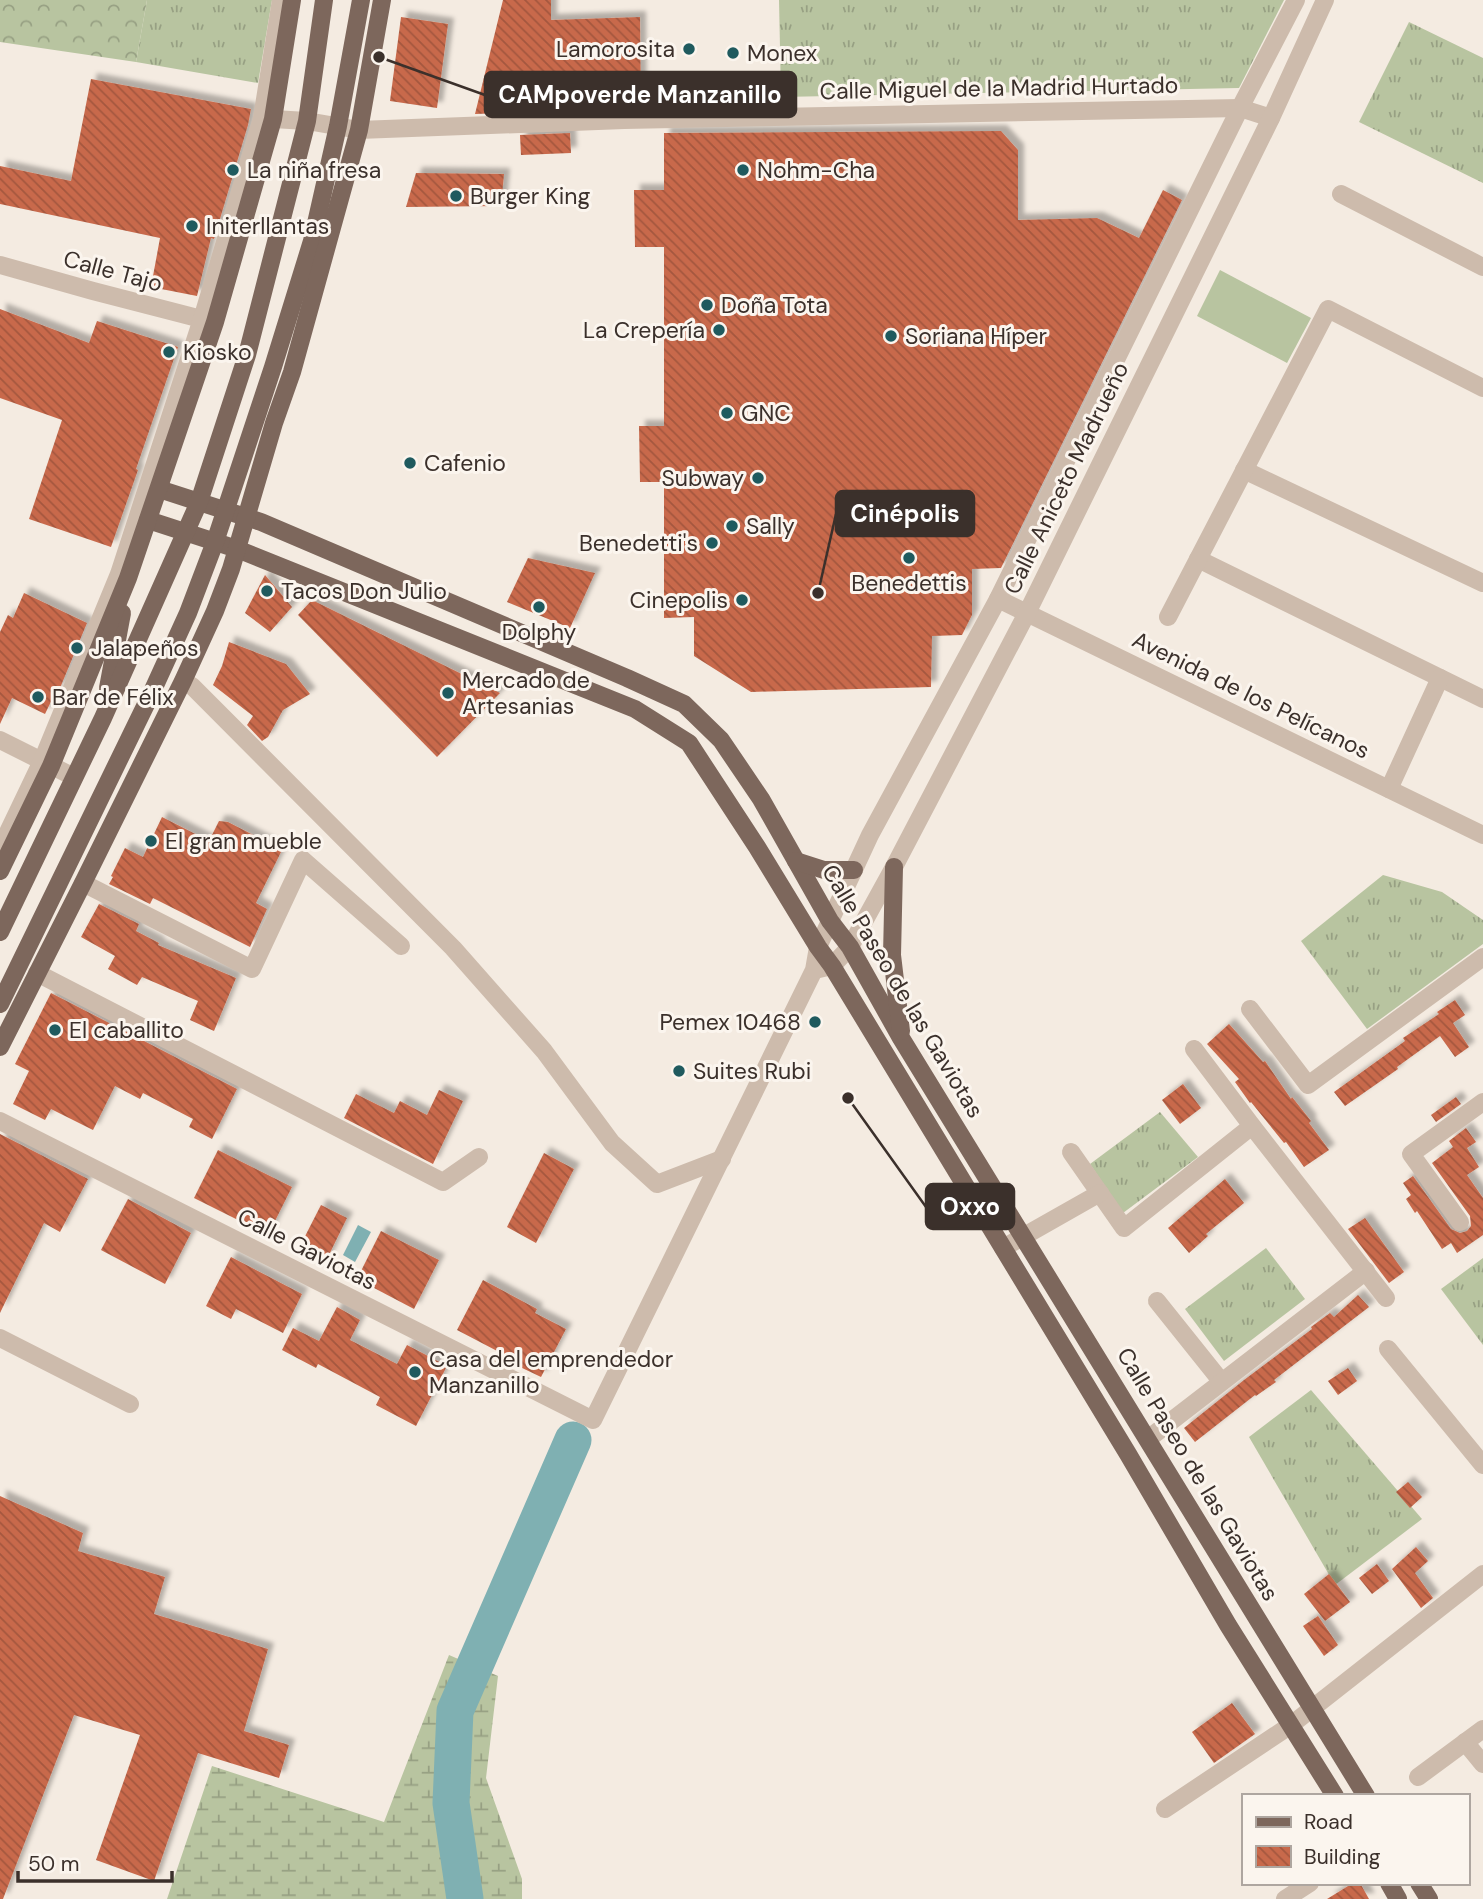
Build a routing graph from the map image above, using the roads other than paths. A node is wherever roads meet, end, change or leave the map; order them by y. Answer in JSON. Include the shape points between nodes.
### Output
{"nodes":[{"id":1,"x":281,"y":0,"type":"edge"},
{"id":2,"x":292,"y":0,"type":"edge"},
{"id":3,"x":324,"y":0,"type":"edge"},
{"id":4,"x":361,"y":0,"type":"edge"},
{"id":5,"x":382,"y":0,"type":"edge"},
{"id":6,"x":1296,"y":0,"type":"edge"},
{"id":7,"x":1325,"y":0,"type":"edge"},
{"id":8,"x":1240,"y":108,"type":"junction"},
{"id":9,"x":1271,"y":118,"type":"junction"},
{"id":10,"x":273,"y":119,"type":"junction"},
{"id":11,"x":307,"y":121,"type":"junction"},
{"id":12,"x":338,"y":127,"type":"junction"},
{"id":13,"x":359,"y":130,"type":"junction"},
{"id":14,"x":1341,"y":194,"type":"dead end"},
{"id":15,"x":0,"y":265,"type":"edge"},
{"id":16,"x":1483,"y":267,"type":"edge"},
{"id":17,"x":208,"y":320,"type":"junction"},
{"id":18,"x":1483,"y":388,"type":"edge"},
{"id":19,"x":1244,"y":470,"type":"junction"},
{"id":20,"x":159,"y":488,"type":"junction"},
{"id":21,"x":199,"y":502,"type":"junction"},
{"id":22,"x":225,"y":510,"type":"junction"},
{"id":23,"x":247,"y":518,"type":"junction"},
{"id":24,"x":148,"y":520,"type":"junction"},
{"id":25,"x":186,"y":532,"type":"junction"},
{"id":26,"x":215,"y":542,"type":"junction"},
{"id":27,"x":237,"y":549,"type":"junction"},
{"id":28,"x":1198,"y":559,"type":"junction"},
{"id":29,"x":128,"y":578,"type":"junction"},
{"id":30,"x":1483,"y":583,"type":"edge"},
{"id":31,"x":998,"y":599,"type":"junction"},
{"id":32,"x":1027,"y":613,"type":"junction"},
{"id":33,"x":1168,"y":617,"type":"dead end"},
{"id":34,"x":1440,"y":678,"type":"junction"},
{"id":35,"x":183,"y":681,"type":"junction"},
{"id":36,"x":1483,"y":699,"type":"edge"},
{"id":37,"x":103,"y":718,"type":"junction"},
{"id":38,"x":0,"y":740,"type":"edge"},
{"id":39,"x":46,"y":763,"type":"junction"},
{"id":40,"x":74,"y":777,"type":"junction"},
{"id":41,"x":1388,"y":789,"type":"junction"},
{"id":42,"x":1483,"y":835,"type":"edge"},
{"id":43,"x":0,"y":849,"type":"edge"},
{"id":44,"x":796,"y":861,"type":"junction"},
{"id":45,"x":894,"y":867,"type":"junction"},
{"id":46,"x":854,"y":870,"type":"junction"},
{"id":47,"x":0,"y":872,"type":"edge"},
{"id":48,"x":83,"y":883,"type":"junction"},
{"id":49,"x":830,"y":921,"type":"junction"},
{"id":50,"x":0,"y":932,"type":"edge"},
{"id":51,"x":401,"y":946,"type":"dead end"},
{"id":52,"x":818,"y":947,"type":"junction"},
{"id":53,"x":850,"y":947,"type":"junction"},
{"id":54,"x":1483,"y":957,"type":"edge"},
{"id":55,"x":832,"y":966,"type":"junction"},
{"id":56,"x":814,"y":970,"type":"junction"},
{"id":57,"x":37,"y":973,"type":"junction"},
{"id":58,"x":0,"y":1004,"type":"edge"},
{"id":59,"x":1250,"y":1009,"type":"dead end"},
{"id":60,"x":901,"y":1038,"type":"junction"},
{"id":61,"x":0,"y":1047,"type":"edge"},
{"id":62,"x":1195,"y":1049,"type":"dead end"},
{"id":63,"x":1483,"y":1102,"type":"edge"},
{"id":64,"x":0,"y":1121,"type":"edge"},
{"id":65,"x":1252,"y":1126,"type":"junction"},
{"id":66,"x":1071,"y":1152,"type":"dead end"},
{"id":67,"x":478,"y":1157,"type":"dead end"},
{"id":68,"x":722,"y":1159,"type":"junction"},
{"id":69,"x":1100,"y":1193,"type":"junction"},
{"id":70,"x":1460,"y":1222,"type":"dead end"},
{"id":71,"x":1023,"y":1236,"type":"junction"},
{"id":72,"x":1003,"y":1248,"type":"junction"},
{"id":73,"x":1366,"y":1271,"type":"junction"},
{"id":74,"x":1386,"y":1298,"type":"dead end"},
{"id":75,"x":1157,"y":1301,"type":"dead end"},
{"id":76,"x":0,"y":1338,"type":"edge"},
{"id":77,"x":1388,"y":1349,"type":"dead end"},
{"id":78,"x":1221,"y":1381,"type":"junction"},
{"id":79,"x":131,"y":1404,"type":"dead end"},
{"id":80,"x":593,"y":1420,"type":"joint"},
{"id":81,"x":1148,"y":1439,"type":"junction"},
{"id":82,"x":1483,"y":1465,"type":"edge"},
{"id":83,"x":1483,"y":1574,"type":"edge"},
{"id":84,"x":1313,"y":1708,"type":"junction"},
{"id":85,"x":1292,"y":1725,"type":"junction"},
{"id":86,"x":1483,"y":1729,"type":"edge"},
{"id":87,"x":1465,"y":1742,"type":"junction"},
{"id":88,"x":1483,"y":1764,"type":"edge"},
{"id":89,"x":1418,"y":1777,"type":"dead end"},
{"id":90,"x":1334,"y":1794,"type":"edge"},
{"id":91,"x":1365,"y":1794,"type":"edge"},
{"id":92,"x":1165,"y":1809,"type":"dead end"},
{"id":93,"x":1307,"y":1885,"type":"edge"},
{"id":94,"x":1285,"y":1899,"type":"edge"}],
"edges":[{"from":1,"to":17,"type":"street","via":[[262,118]]},
{"from":2,"to":10,"type":"main road"},
{"from":3,"to":11,"type":"main road"},
{"from":4,"to":12,"type":"main road"},
{"from":5,"to":13,"type":"main road"},
{"from":6,"to":8,"type":"street","name":"Calle Aniceto Madrueño"},
{"from":7,"to":9,"type":"street","name":"Calle Aniceto Madrueño"},
{"from":8,"to":9,"type":"street","name":"Calle Miguel de la Madrid Hurtado"},
{"from":8,"to":13,"type":"street","name":"Calle Miguel de la Madrid Hurtado"},
{"from":8,"to":31,"type":"street","name":"Calle Aniceto Madrueño"},
{"from":9,"to":32,"type":"street","name":"Calle Aniceto Madrueño"},
{"from":10,"to":11,"type":"street","name":"Calle Miguel de la Madrid Hurtado"},
{"from":10,"to":17,"type":"main road"},
{"from":11,"to":12,"type":"street","name":"Calle Miguel de la Madrid Hurtado"},
{"from":11,"to":21,"type":"main road","via":[[247,355]]},
{"from":12,"to":13,"type":"street","name":"Calle Miguel de la Madrid Hurtado"},
{"from":12,"to":22,"type":"main road","via":[[312,241]]},
{"from":13,"to":23,"type":"main road"},
{"from":14,"to":16,"type":"street"},
{"from":15,"to":17,"type":"street","name":"Calle Tajo"},
{"from":17,"to":20,"type":"main road"},
{"from":17,"to":39,"type":"street","via":[[119,574]]},
{"from":18,"to":19,"type":"street","via":[[1328,309]]},
{"from":19,"to":28,"type":"street"},
{"from":19,"to":30,"type":"street"},
{"from":20,"to":21,"type":"main road","name":"Calle Paseo de las Gaviotas"},
{"from":20,"to":24,"type":"main road"},
{"from":21,"to":22,"type":"main road","name":"Calle Paseo de las Gaviotas"},
{"from":21,"to":25,"type":"main road"},
{"from":22,"to":23,"type":"main road","name":"Calle Paseo de las Gaviotas"},
{"from":22,"to":26,"type":"main road"},
{"from":23,"to":27,"type":"main road"},
{"from":23,"to":44,"type":"main road","name":"Calle Paseo de las Gaviotas","via":[[684,704],[722,740]]},
{"from":24,"to":25,"type":"main road","name":"Calle Paseo de las Gaviotas"},
{"from":24,"to":29,"type":"main road"},
{"from":25,"to":26,"type":"main road","name":"Calle Paseo de las Gaviotas"},
{"from":25,"to":37,"type":"main road"},
{"from":26,"to":27,"type":"main road","name":"Calle Paseo de las Gaviotas"},
{"from":26,"to":58,"type":"main road","via":[[152,692]]},
{"from":27,"to":35,"type":"main road"},
{"from":27,"to":52,"type":"main road","name":"Calle Paseo de las Gaviotas","via":[[635,709],[689,743]]},
{"from":28,"to":33,"type":"street"},
{"from":28,"to":34,"type":"street"},
{"from":29,"to":37,"type":"main road"},
{"from":29,"to":39,"type":"main road"},
{"from":31,"to":32,"type":"street","name":"Avenida de los Pelícanos"},
{"from":31,"to":46,"type":"street","name":"Calle Aniceto Madrueño"},
{"from":32,"to":41,"type":"street","name":"Avenida de los Pelícanos"},
{"from":32,"to":45,"type":"street","name":"Calle Aniceto Madrueño"},
{"from":34,"to":36,"type":"street"},
{"from":34,"to":41,"type":"street"},
{"from":35,"to":48,"type":"main road"},
{"from":35,"to":68,"type":"street","via":[[453,948],[544,1051],[612,1143],[657,1184]]},
{"from":37,"to":40,"type":"main road"},
{"from":38,"to":39,"type":"street"},
{"from":39,"to":40,"type":"street"},
{"from":39,"to":43,"type":"street"},
{"from":39,"to":47,"type":"main road"},
{"from":40,"to":50,"type":"main road"},
{"from":41,"to":42,"type":"street","name":"Avenida de los Pelícanos"},
{"from":44,"to":46,"type":"main road","via":[[824,870]]},
{"from":44,"to":49,"type":"main road","name":"Calle Paseo de las Gaviotas"},
{"from":45,"to":53,"type":"street","name":"Calle Aniceto Madrueño"},
{"from":45,"to":60,"type":"main road","via":[[892,955]]},
{"from":46,"to":49,"type":"street","name":"Calle Aniceto Madrueño"},
{"from":48,"to":51,"type":"street","via":[[252,969],[303,860]]},
{"from":48,"to":57,"type":"main road"},
{"from":49,"to":52,"type":"street","name":"Calle Aniceto Madrueño"},
{"from":49,"to":53,"type":"main road","name":"Calle Paseo de las Gaviotas"},
{"from":52,"to":55,"type":"main road","name":"Calle Paseo de las Gaviotas"},
{"from":52,"to":56,"type":"street","name":"Calle Aniceto Madrueño"},
{"from":53,"to":55,"type":"street","name":"Calle Aniceto Madrueño"},
{"from":53,"to":60,"type":"main road","name":"Calle Paseo de las Gaviotas"},
{"from":54,"to":59,"type":"street","via":[[1308,1085]]},
{"from":55,"to":56,"type":"street"},
{"from":55,"to":72,"type":"main road","name":"Calle Paseo de las Gaviotas"},
{"from":56,"to":68,"type":"street","name":"Calle Aniceto Madrueño"},
{"from":57,"to":61,"type":"main road"},
{"from":57,"to":67,"type":"street","via":[[443,1182]]},
{"from":60,"to":71,"type":"main road","name":"Calle Paseo de las Gaviotas"},
{"from":62,"to":65,"type":"street"},
{"from":63,"to":70,"type":"street","via":[[1411,1154]]},
{"from":64,"to":80,"type":"street","name":"Calle Gaviotas"},
{"from":65,"to":69,"type":"street","via":[[1124,1227]]},
{"from":65,"to":73,"type":"street"},
{"from":66,"to":69,"type":"street"},
{"from":68,"to":80,"type":"street","name":"Calle Aniceto Madrueño"},
{"from":69,"to":71,"type":"street"},
{"from":71,"to":72,"type":"street"},
{"from":71,"to":81,"type":"main road","name":"Calle Paseo de las Gaviotas"},
{"from":72,"to":85,"type":"main road","name":"Calle Paseo de las Gaviotas"},
{"from":73,"to":74,"type":"street"},
{"from":73,"to":78,"type":"street"},
{"from":75,"to":78,"type":"street"},
{"from":76,"to":79,"type":"street"},
{"from":77,"to":82,"type":"street"},
{"from":78,"to":81,"type":"street"},
{"from":81,"to":84,"type":"main road","name":"Calle Paseo de las Gaviotas"},
{"from":83,"to":84,"type":"street"},
{"from":84,"to":85,"type":"street"},
{"from":84,"to":91,"type":"main road","name":"Calle Paseo de las Gaviotas"},
{"from":85,"to":90,"type":"main road","name":"Calle Paseo de las Gaviotas"},
{"from":85,"to":92,"type":"street"},
{"from":86,"to":87,"type":"street"},
{"from":87,"to":88,"type":"street"},
{"from":87,"to":89,"type":"street"},
{"from":93,"to":94,"type":"street"}]}
